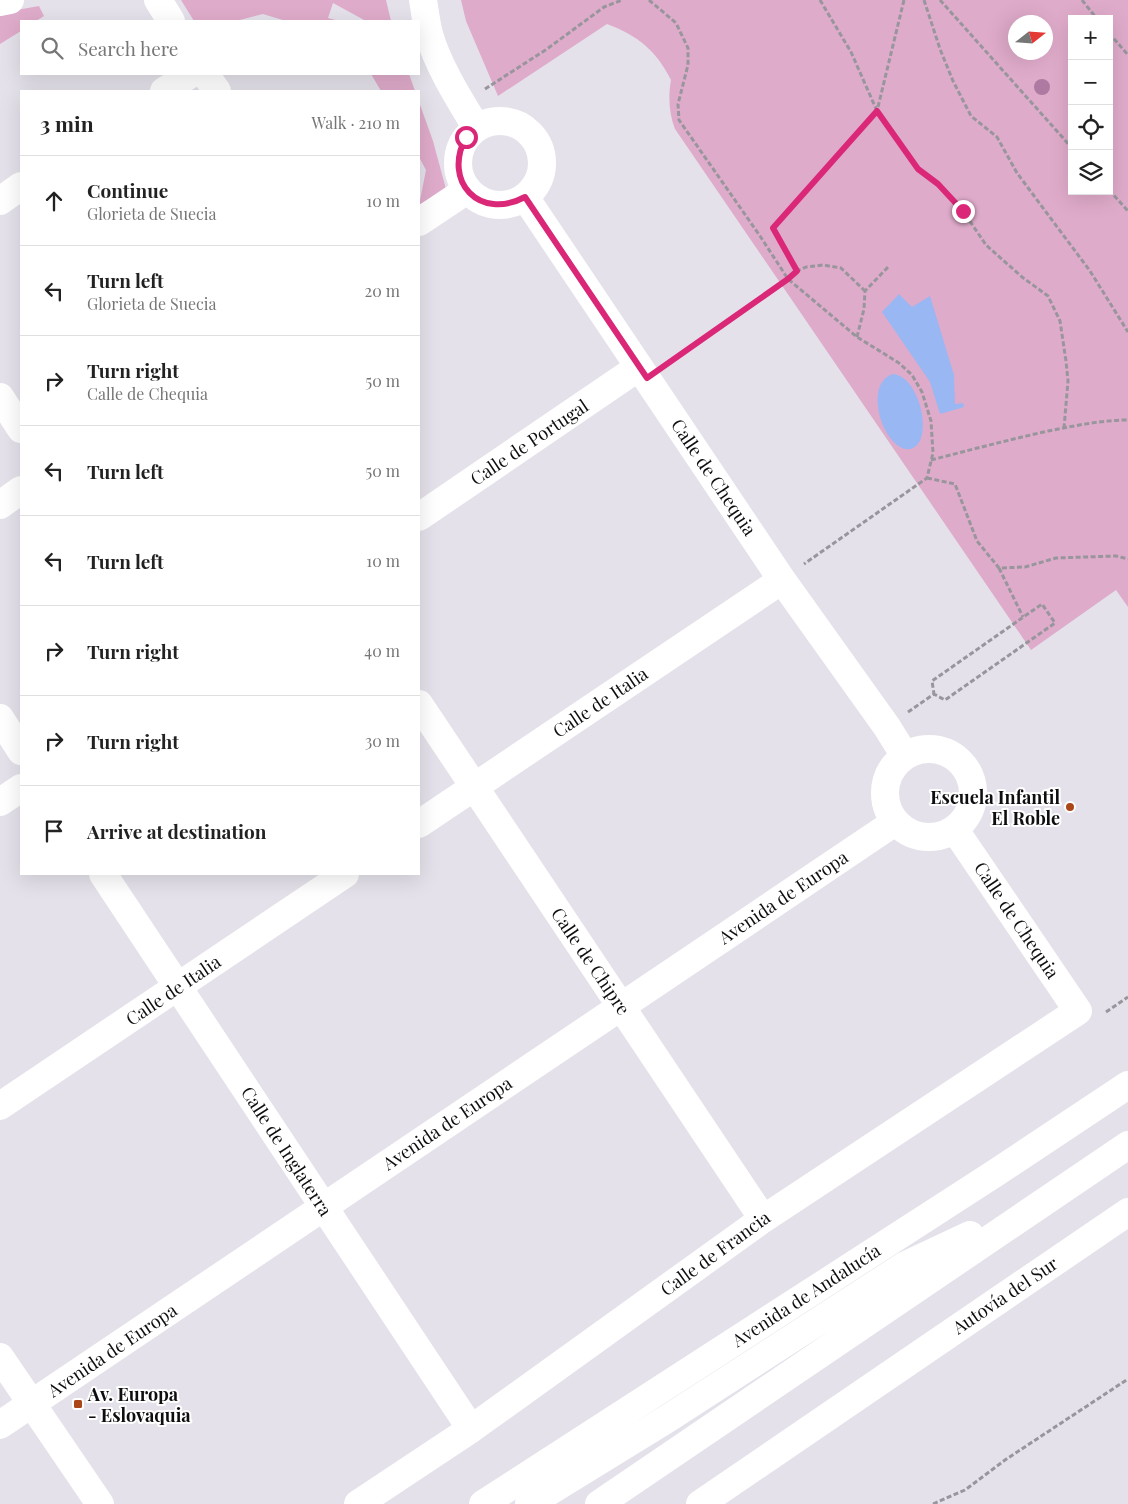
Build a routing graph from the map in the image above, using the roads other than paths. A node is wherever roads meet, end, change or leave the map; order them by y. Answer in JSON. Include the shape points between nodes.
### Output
{"nodes":[{"id":1,"x":10,"y":0,"type":"edge"},
{"id":2,"x":158,"y":0,"type":"edge"},
{"id":3,"x":423,"y":0,"type":"edge"},
{"id":4,"x":0,"y":2,"type":"edge"},
{"id":5,"x":170,"y":20,"type":"edge"},
{"id":6,"x":189,"y":75,"type":"edge"},
{"id":7,"x":206,"y":75,"type":"edge"},
{"id":8,"x":166,"y":90,"type":"edge"},
{"id":9,"x":216,"y":90,"type":"edge"},
{"id":10,"x":476,"y":128,"type":"junction"},
{"id":11,"x":20,"y":187,"type":"edge"},
{"id":12,"x":467,"y":190,"type":"junction"},
{"id":13,"x":525,"y":197,"type":"junction"},
{"id":14,"x":0,"y":201,"type":"edge"},
{"id":15,"x":420,"y":221,"type":"edge"},
{"id":16,"x":643,"y":372,"type":"junction"},
{"id":17,"x":0,"y":397,"type":"edge"},
{"id":18,"x":20,"y":427,"type":"edge"},
{"id":19,"x":20,"y":491,"type":"edge"},
{"id":20,"x":0,"y":505,"type":"edge"},
{"id":21,"x":420,"y":516,"type":"edge"},
{"id":22,"x":782,"y":580,"type":"junction"},
{"id":23,"x":420,"y":706,"type":"edge"},
{"id":24,"x":0,"y":718,"type":"edge"},
{"id":25,"x":20,"y":749,"type":"edge"},
{"id":26,"x":905,"y":756,"type":"junction"},
{"id":27,"x":474,"y":787,"type":"junction"},
{"id":28,"x":20,"y":789,"type":"edge"},
{"id":29,"x":0,"y":802,"type":"edge"},
{"id":30,"x":895,"y":822,"type":"junction"},
{"id":31,"x":420,"y":823,"type":"edge"},
{"id":32,"x":955,"y":830,"type":"junction"},
{"id":33,"x":104,"y":875,"type":"edge"},
{"id":34,"x":344,"y":875,"type":"edge"},
{"id":35,"x":178,"y":986,"type":"junction"},
{"id":36,"x":622,"y":1006,"type":"junction"},
{"id":37,"x":1078,"y":1011,"type":"joint"},
{"id":38,"x":1128,"y":1085,"type":"edge"},
{"id":39,"x":0,"y":1106,"type":"edge"},
{"id":40,"x":1128,"y":1145,"type":"edge"},
{"id":41,"x":1055,"y":1194,"type":"junction"},
{"id":42,"x":323,"y":1206,"type":"junction"},
{"id":43,"x":1128,"y":1212,"type":"edge"},
{"id":44,"x":763,"y":1219,"type":"junction"},
{"id":45,"x":0,"y":1357,"type":"edge"},
{"id":46,"x":32,"y":1404,"type":"junction"},
{"id":47,"x":0,"y":1425,"type":"edge"},
{"id":48,"x":471,"y":1429,"type":"junction"},
{"id":49,"x":100,"y":1504,"type":"edge"},
{"id":50,"x":358,"y":1504,"type":"edge"},
{"id":51,"x":484,"y":1504,"type":"edge"},
{"id":52,"x":529,"y":1504,"type":"edge"},
{"id":53,"x":599,"y":1504,"type":"edge"},
{"id":54,"x":700,"y":1504,"type":"edge"}],
"edges":[{"from":1,"to":4,"type":"main road"},
{"from":2,"to":5,"type":"main road"},
{"from":3,"to":10,"type":"main road","via":[[429,34],[437,55]]},
{"from":6,"to":8,"type":"main road"},
{"from":7,"to":9,"type":"main road"},
{"from":10,"to":12,"type":"main road","via":[[466,137],[460,150],[460,178]]},
{"from":10,"to":13,"type":"main road","via":[[504,121],[530,133],[542,159],[541,173],[535,187]]},
{"from":11,"to":14,"type":"main road"},
{"from":12,"to":13,"type":"main road","via":[[488,204],[508,204]]},
{"from":12,"to":15,"type":"main road"},
{"from":13,"to":16,"type":"main road","name":"Calle de Chequia"},
{"from":16,"to":21,"type":"main road","name":"Calle de Portugal"},
{"from":16,"to":22,"type":"main road","name":"Calle de Chequia"},
{"from":17,"to":18,"type":"main road"},
{"from":19,"to":20,"type":"main road"},
{"from":22,"to":26,"type":"main road","name":"Calle de Chequia"},
{"from":22,"to":27,"type":"main road","name":"Calle de Italia"},
{"from":23,"to":27,"type":"main road","name":"Calle de Chipre"},
{"from":24,"to":25,"type":"main road"},
{"from":26,"to":30,"type":"main road","via":[[896,764],[885,787],[888,811]]},
{"from":26,"to":32,"type":"main road","via":[[916,751],[941,750],[962,763],[969,773],[974,798],[971,810]]},
{"from":27,"to":31,"type":"main road","name":"Calle de Italia"},
{"from":27,"to":36,"type":"main road","name":"Calle de Chipre"},
{"from":28,"to":29,"type":"main road"},
{"from":30,"to":32,"type":"main road","via":[[911,833],[930,838]]},
{"from":30,"to":36,"type":"main road","name":"Avenida de Europa"},
{"from":32,"to":37,"type":"main road","name":"Calle de Chequia"},
{"from":33,"to":35,"type":"main road","name":"Calle de Inglaterra"},
{"from":34,"to":35,"type":"main road","name":"Calle de Italia"},
{"from":35,"to":39,"type":"main road","name":"Calle de Italia"},
{"from":35,"to":42,"type":"main road","name":"Calle de Inglaterra"},
{"from":36,"to":42,"type":"main road","name":"Avenida de Europa"},
{"from":36,"to":44,"type":"main road","name":"Calle de Chipre"},
{"from":37,"to":44,"type":"main road","name":"Calle de Francia"},
{"from":38,"to":51,"type":"main road","name":"Avenida de Andalucía"},
{"from":40,"to":41,"type":"main road"},
{"from":41,"to":52,"type":"main road","via":[[904,1266]]},
{"from":41,"to":53,"type":"main road"},
{"from":42,"to":46,"type":"main road","name":"Avenida de Europa"},
{"from":42,"to":48,"type":"main road","name":"Calle de Inglaterra"},
{"from":43,"to":54,"type":"main road","name":"Autovía del Sur"},
{"from":44,"to":48,"type":"main road","name":"Calle de Francia"},
{"from":45,"to":46,"type":"main road"},
{"from":46,"to":47,"type":"main road","name":"Avenida de Europa"},
{"from":46,"to":49,"type":"main road"},
{"from":48,"to":50,"type":"main road","name":"Calle de Francia"}]}
